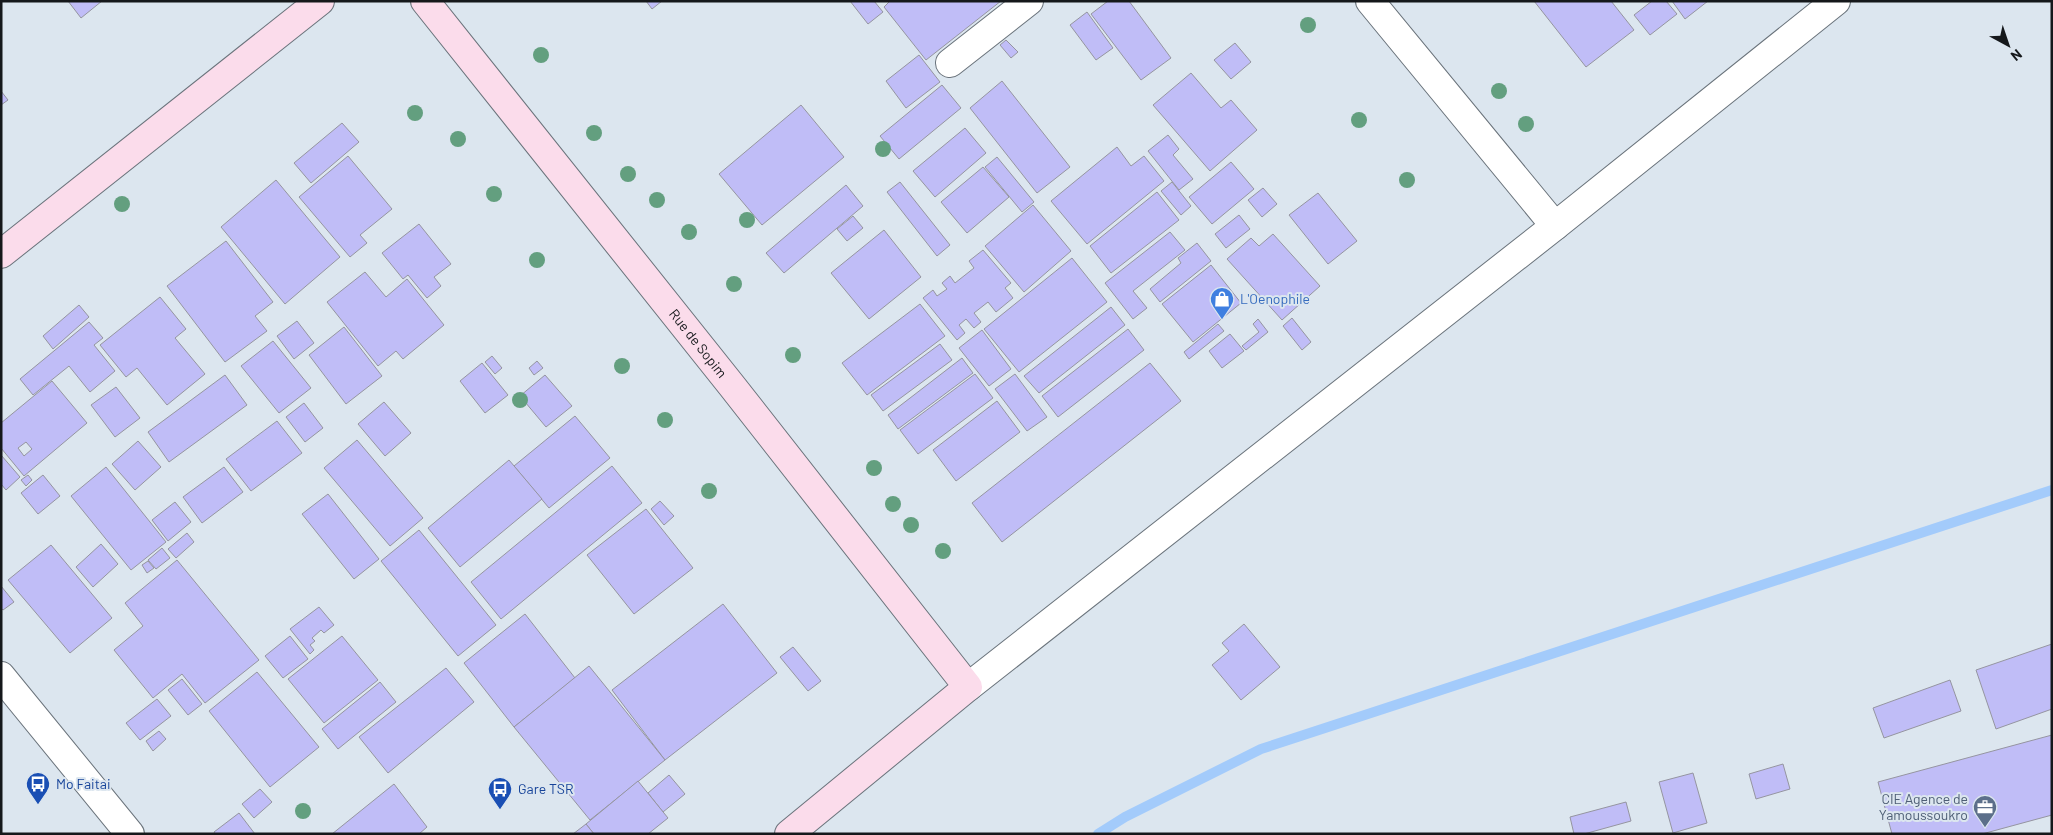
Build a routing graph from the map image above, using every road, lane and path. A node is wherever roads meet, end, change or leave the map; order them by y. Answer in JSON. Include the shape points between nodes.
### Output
{"nodes":[{"id":1,"x":320,"y":1,"type":"edge"},
{"id":2,"x":425,"y":1,"type":"edge"},
{"id":3,"x":1030,"y":1,"type":"edge"},
{"id":4,"x":1370,"y":1,"type":"edge"},
{"id":5,"x":1836,"y":1,"type":"edge"},
{"id":6,"x":950,"y":63,"type":"dead end"},
{"id":7,"x":1555,"y":226,"type":"junction"},
{"id":8,"x":1,"y":254,"type":"edge"},
{"id":9,"x":1,"y":676,"type":"edge"},
{"id":10,"x":968,"y":687,"type":"junction"},
{"id":11,"x":130,"y":834,"type":"edge"},
{"id":12,"x":789,"y":834,"type":"edge"}],
"edges":[{"from":1,"to":8,"type":"street"},
{"from":2,"to":10,"type":"street","name":"Rue de Sopim"},
{"from":3,"to":6,"type":"street"},
{"from":4,"to":7,"type":"street"},
{"from":5,"to":7,"type":"street"},
{"from":7,"to":10,"type":"street"},
{"from":9,"to":11,"type":"street"},
{"from":10,"to":12,"type":"street"}]}
